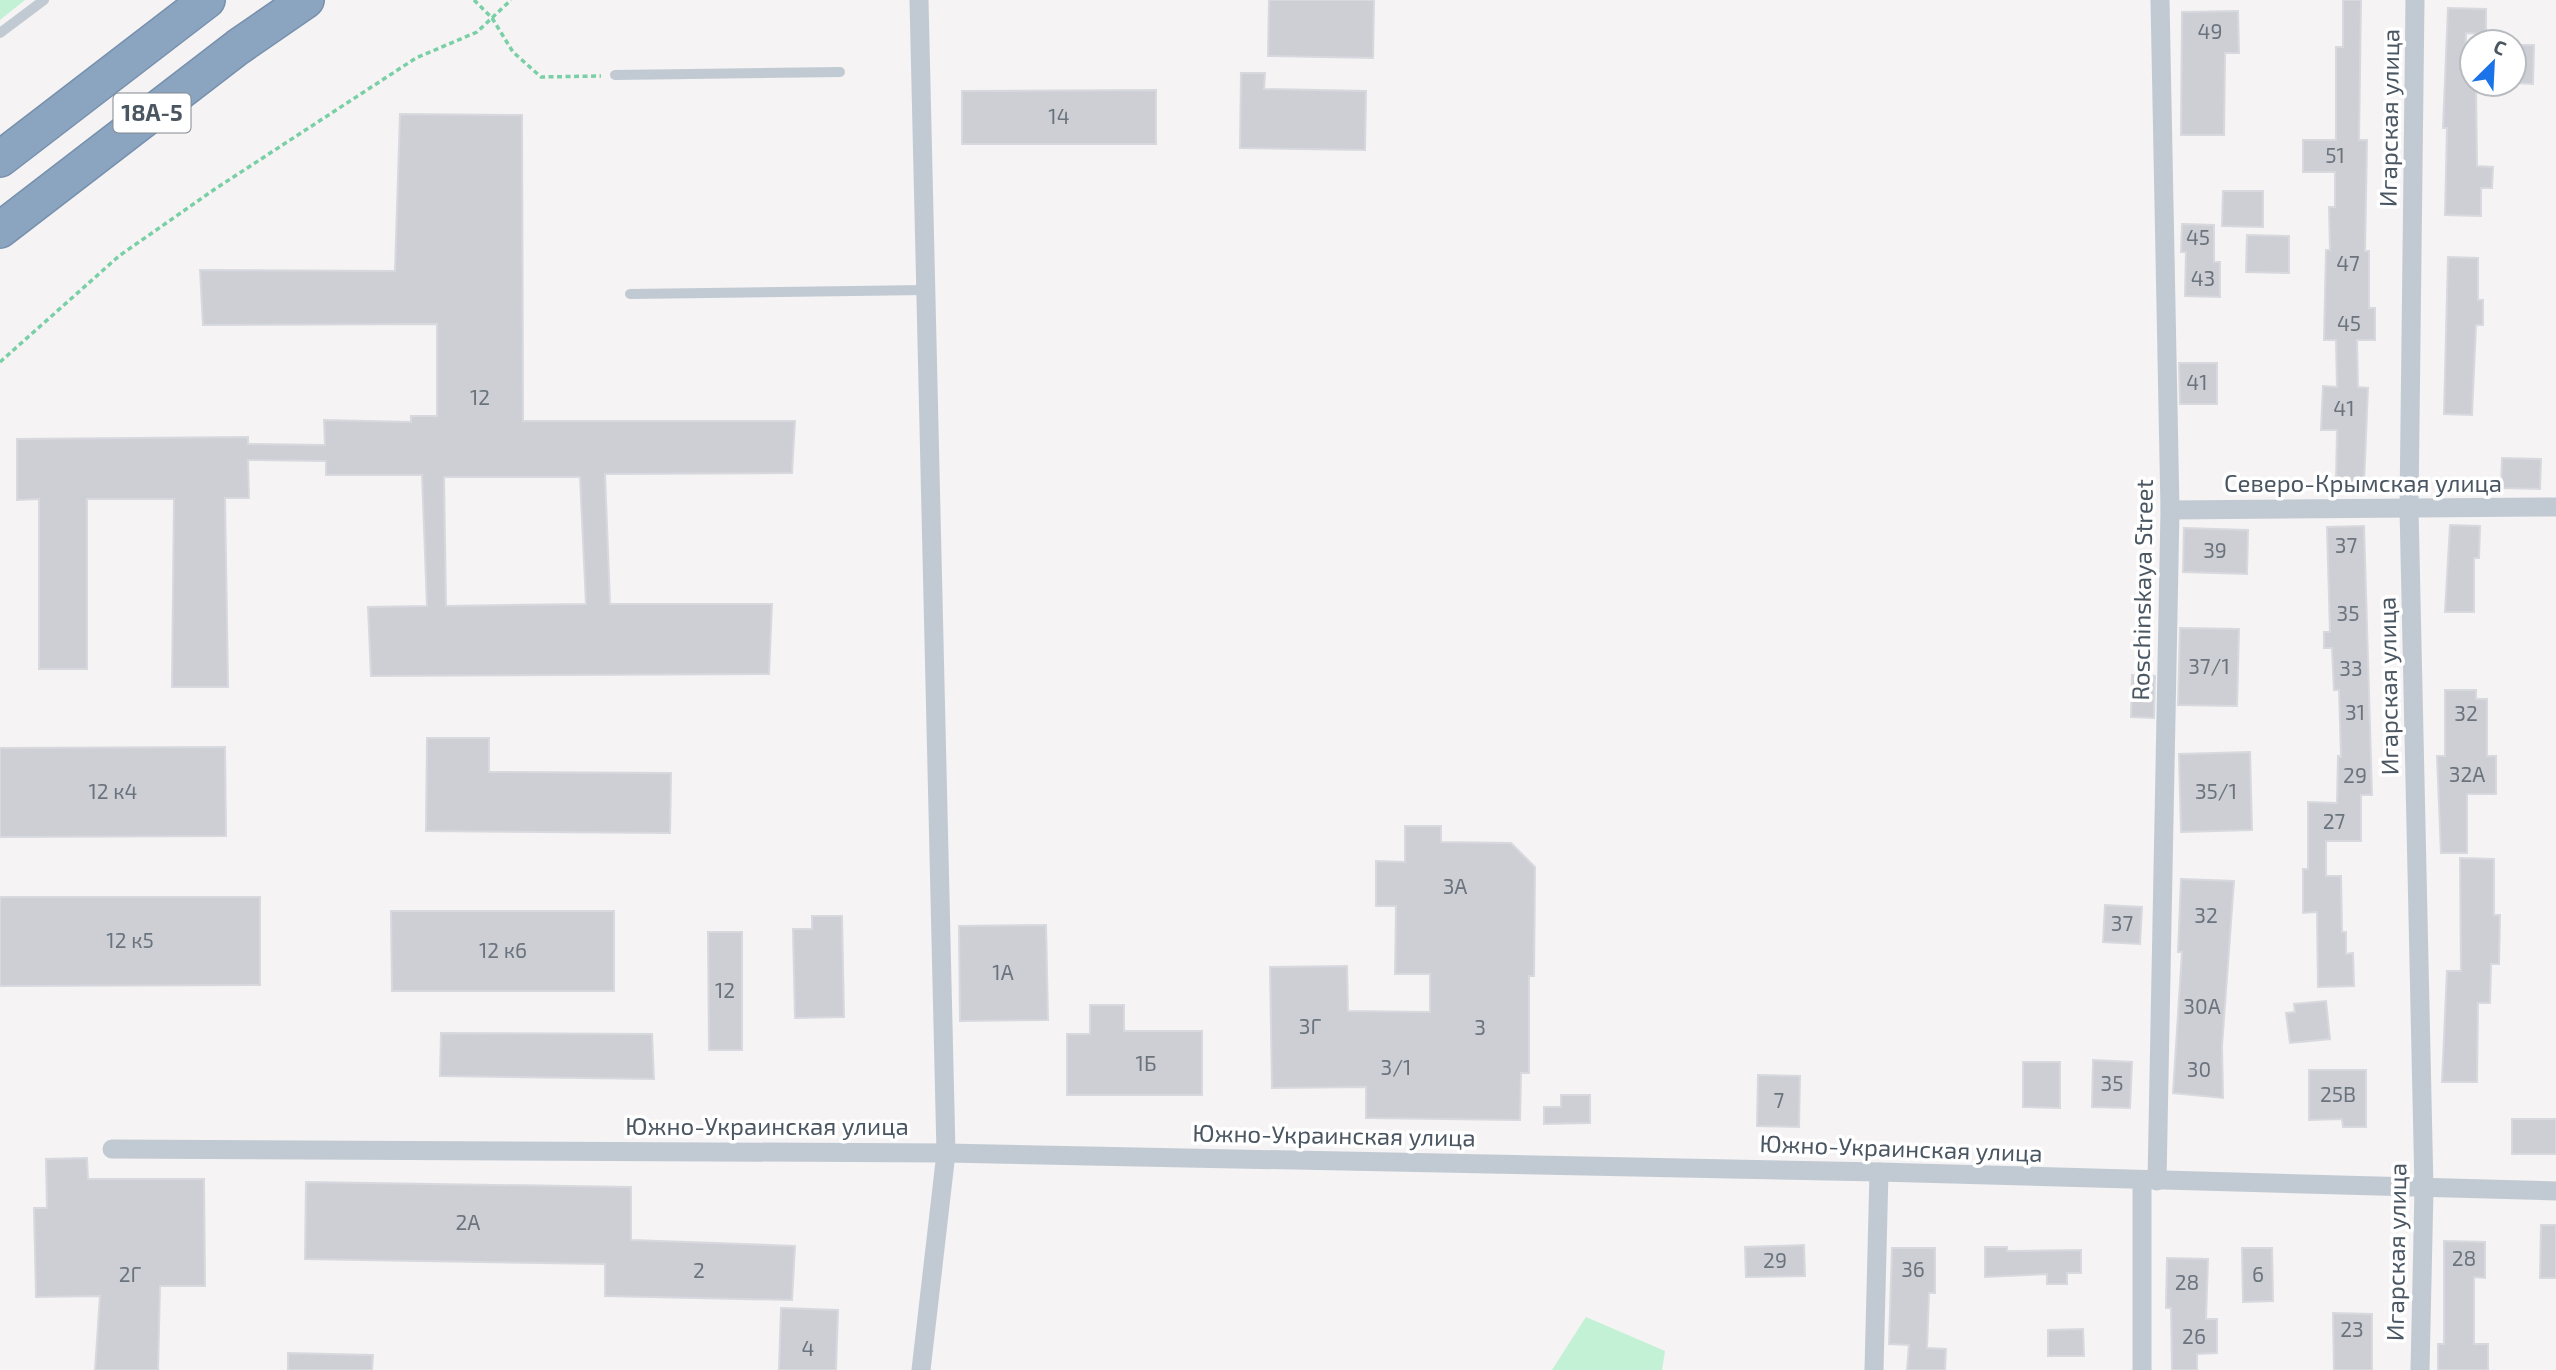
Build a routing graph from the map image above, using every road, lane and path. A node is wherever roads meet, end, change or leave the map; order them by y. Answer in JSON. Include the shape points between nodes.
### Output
{"nodes":[{"id":1,"x":44,"y":0,"type":"edge"},
{"id":2,"x":206,"y":0,"type":"edge"},
{"id":3,"x":306,"y":0,"type":"edge"},
{"id":4,"x":474,"y":0,"type":"edge"},
{"id":5,"x":511,"y":0,"type":"edge"},
{"id":6,"x":919,"y":0,"type":"edge"},
{"id":7,"x":2160,"y":0,"type":"edge"},
{"id":8,"x":2415,"y":0,"type":"edge"},
{"id":9,"x":492,"y":18,"type":"junction"},
{"id":10,"x":0,"y":33,"type":"edge"},
{"id":11,"x":840,"y":72,"type":"dead end"},
{"id":12,"x":615,"y":75,"type":"joint"},
{"id":13,"x":0,"y":159,"type":"edge"},
{"id":14,"x":0,"y":230,"type":"edge"},
{"id":15,"x":926,"y":289,"type":"junction"},
{"id":16,"x":630,"y":294,"type":"dead end"},
{"id":17,"x":0,"y":362,"type":"edge"},
{"id":18,"x":2556,"y":507,"type":"edge"},
{"id":19,"x":2409,"y":508,"type":"junction"},
{"id":20,"x":2170,"y":510,"type":"junction"},
{"id":21,"x":111,"y":1149,"type":"dead end"},
{"id":22,"x":946,"y":1153,"type":"junction"},
{"id":23,"x":1879,"y":1172,"type":"junction"},
{"id":24,"x":2150,"y":1181,"type":"junction"},
{"id":25,"x":2424,"y":1189,"type":"junction"},
{"id":26,"x":2556,"y":1191,"type":"edge"},
{"id":27,"x":921,"y":1370,"type":"edge"},
{"id":28,"x":1874,"y":1370,"type":"edge"},
{"id":29,"x":2142,"y":1370,"type":"edge"},
{"id":30,"x":2420,"y":1370,"type":"edge"}],
"edges":[{"from":1,"to":10,"type":"lane"},
{"from":2,"to":13,"type":"highway","number":"18А-5"},
{"from":3,"to":14,"type":"highway","number":"18А-5"},
{"from":4,"to":9,"type":"path"},
{"from":5,"to":9,"type":"path"},
{"from":6,"to":15,"type":"street"},
{"from":7,"to":20,"type":"street","name":"Roschinskaya Street"},
{"from":8,"to":19,"type":"street","name":"Игарская улица"},
{"from":9,"to":12,"type":"path","via":[[513,52],[541,78]]},
{"from":9,"to":17,"type":"path","via":[[477,32],[416,58],[119,256]]},
{"from":11,"to":12,"type":"lane"},
{"from":15,"to":16,"type":"lane"},
{"from":15,"to":22,"type":"street"},
{"from":18,"to":19,"type":"street","name":"Северо-Крымская улица"},
{"from":19,"to":20,"type":"street","name":"Северо-Крымская улица"},
{"from":19,"to":25,"type":"street","name":"Игарская улица"},
{"from":20,"to":24,"type":"street","name":"Roschinskaya Street"},
{"from":21,"to":22,"type":"street","name":"Южно-Украинская улица"},
{"from":22,"to":23,"type":"street","name":"Южно-Украинская улица"},
{"from":22,"to":27,"type":"street"},
{"from":23,"to":24,"type":"street","name":"Южно-Украинская улица"},
{"from":23,"to":28,"type":"street"},
{"from":24,"to":25,"type":"street","name":"Южно-Украинская улица"},
{"from":24,"to":29,"type":"street","name":"Roschinskaya Street"},
{"from":25,"to":26,"type":"street","name":"Южно-Украинская улица"},
{"from":25,"to":30,"type":"street","name":"Игарская улица"}]}
